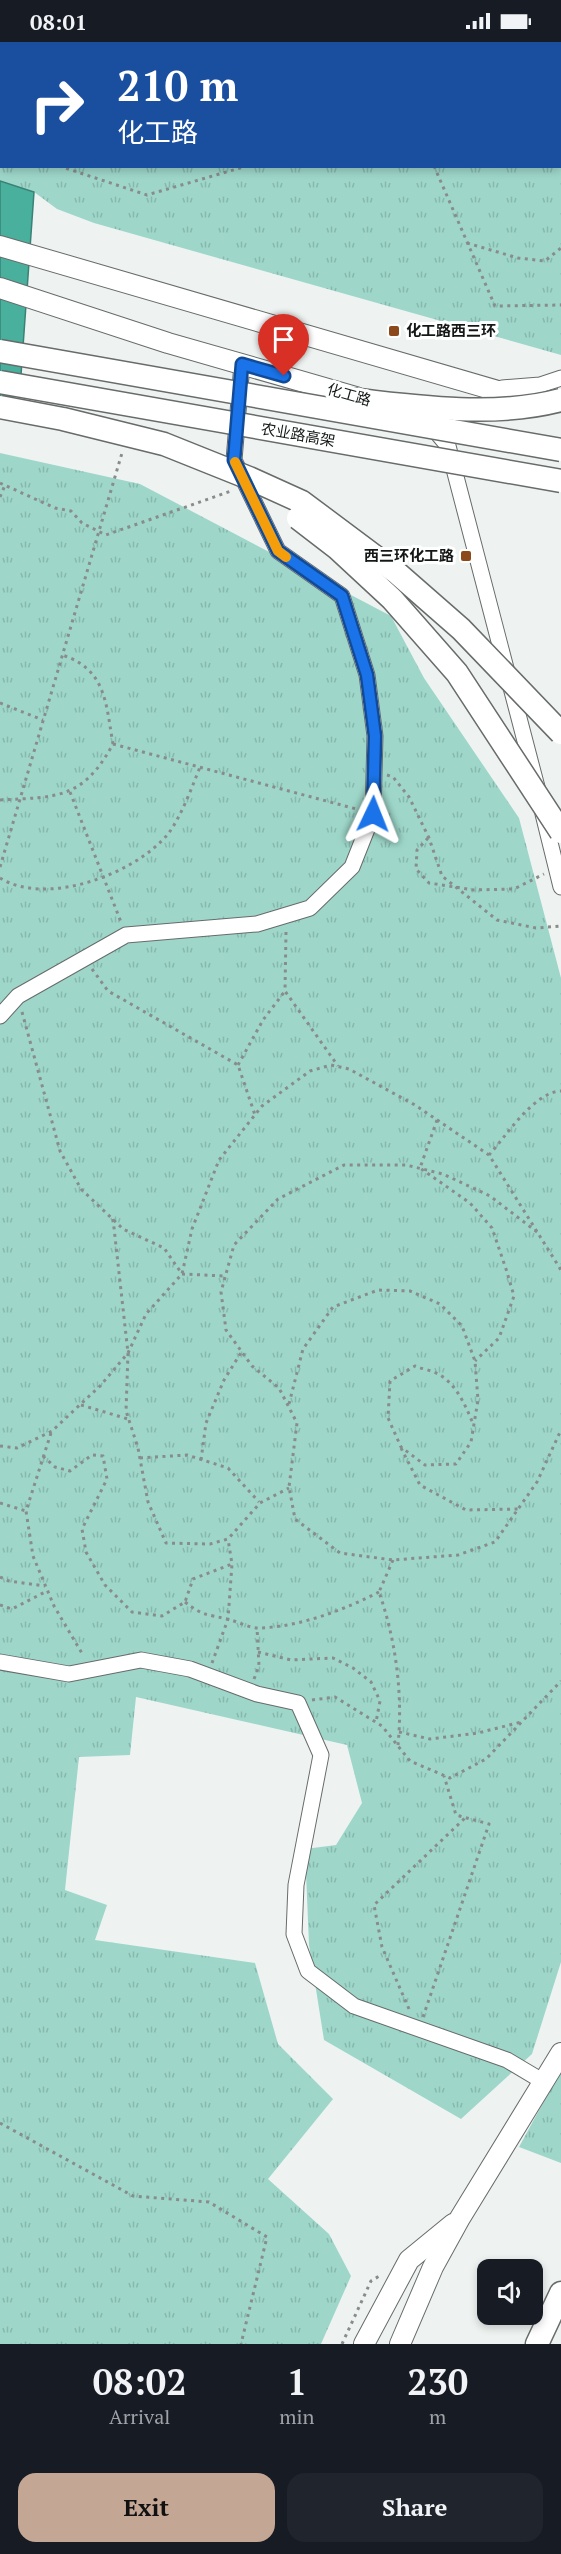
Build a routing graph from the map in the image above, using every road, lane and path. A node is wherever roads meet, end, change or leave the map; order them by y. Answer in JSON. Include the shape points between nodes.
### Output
{"nodes":[{"id":1,"x":65,"y":168,"type":"edge"},
{"id":2,"x":240,"y":168,"type":"edge"},
{"id":3,"x":435,"y":168,"type":"edge"},
{"id":4,"x":467,"y":243,"type":"junction"},
{"id":5,"x":0,"y":246,"type":"edge"},
{"id":6,"x":561,"y":249,"type":"edge"},
{"id":7,"x":0,"y":288,"type":"edge"},
{"id":8,"x":561,"y":305,"type":"edge"},
{"id":9,"x":0,"y":351,"type":"edge"},
{"id":10,"x":242,"y":364,"type":"junction"},
{"id":11,"x":106,"y":370,"type":"junction"},
{"id":12,"x":561,"y":378,"type":"edge"},
{"id":13,"x":0,"y":382,"type":"edge"},
{"id":14,"x":485,"y":388,"type":"junction"},
{"id":15,"x":561,"y":400,"type":"edge"},
{"id":16,"x":0,"y":407,"type":"edge"},
{"id":17,"x":561,"y":410,"type":"edge"},
{"id":18,"x":412,"y":413,"type":"junction"},
{"id":19,"x":124,"y":447,"type":"dead end"},
{"id":20,"x":561,"y":450,"type":"edge"},
{"id":21,"x":199,"y":457,"type":"junction"},
{"id":22,"x":561,"y":457,"type":"edge"},
{"id":23,"x":561,"y":481,"type":"edge"},
{"id":24,"x":0,"y":483,"type":"edge"},
{"id":25,"x":5,"y":485,"type":"junction"},
{"id":26,"x":235,"y":490,"type":"dead end"},
{"id":27,"x":0,"y":497,"type":"edge"},
{"id":28,"x":99,"y":532,"type":"junction"},
{"id":29,"x":62,"y":655,"type":"junction"},
{"id":30,"x":0,"y":704,"type":"edge"},
{"id":31,"x":43,"y":720,"type":"junction"},
{"id":32,"x":561,"y":734,"type":"edge"},
{"id":33,"x":113,"y":744,"type":"junction"},
{"id":34,"x":200,"y":767,"type":"junction"},
{"id":35,"x":374,"y":771,"type":"junction"},
{"id":36,"x":70,"y":792,"type":"junction"},
{"id":37,"x":20,"y":799,"type":"junction"},
{"id":38,"x":0,"y":800,"type":"edge"},
{"id":39,"x":373,"y":814,"type":"junction"},
{"id":40,"x":561,"y":832,"type":"edge"},
{"id":41,"x":429,"y":837,"type":"junction"},
{"id":42,"x":0,"y":867,"type":"edge"},
{"id":43,"x":556,"y":868,"type":"junction"},
{"id":44,"x":103,"y":877,"type":"junction"},
{"id":45,"x":0,"y":878,"type":"edge"},
{"id":46,"x":561,"y":887,"type":"edge"},
{"id":47,"x":458,"y":889,"type":"junction"},
{"id":48,"x":286,"y":915,"type":"junction"},
{"id":49,"x":561,"y":926,"type":"edge"},
{"id":50,"x":126,"y":934,"type":"junction"},
{"id":51,"x":84,"y":958,"type":"junction"},
{"id":52,"x":285,"y":991,"type":"junction"},
{"id":53,"x":18,"y":996,"type":"junction"},
{"id":54,"x":0,"y":1016,"type":"edge"},
{"id":55,"x":238,"y":1065,"type":"junction"},
{"id":56,"x":338,"y":1066,"type":"junction"},
{"id":57,"x":561,"y":1091,"type":"edge"},
{"id":58,"x":255,"y":1115,"type":"junction"},
{"id":59,"x":437,"y":1120,"type":"junction"},
{"id":60,"x":489,"y":1155,"type":"junction"},
{"id":61,"x":420,"y":1168,"type":"junction"},
{"id":62,"x":113,"y":1219,"type":"junction"},
{"id":63,"x":537,"y":1232,"type":"junction"},
{"id":64,"x":561,"y":1270,"type":"edge"},
{"id":65,"x":182,"y":1274,"type":"junction"},
{"id":66,"x":225,"y":1276,"type":"junction"},
{"id":67,"x":242,"y":1351,"type":"junction"},
{"id":68,"x":128,"y":1353,"type":"junction"},
{"id":69,"x":475,"y":1361,"type":"junction"},
{"id":70,"x":81,"y":1404,"type":"junction"},
{"id":71,"x":289,"y":1406,"type":"junction"},
{"id":72,"x":129,"y":1419,"type":"junction"},
{"id":73,"x":474,"y":1426,"type":"junction"},
{"id":74,"x":561,"y":1430,"type":"edge"},
{"id":75,"x":52,"y":1431,"type":"junction"},
{"id":76,"x":0,"y":1446,"type":"edge"},
{"id":77,"x":401,"y":1447,"type":"junction"},
{"id":78,"x":43,"y":1456,"type":"junction"},
{"id":79,"x":140,"y":1458,"type":"junction"},
{"id":80,"x":201,"y":1460,"type":"junction"},
{"id":81,"x":289,"y":1487,"type":"junction"},
{"id":82,"x":0,"y":1503,"type":"edge"},
{"id":83,"x":260,"y":1503,"type":"junction"},
{"id":84,"x":518,"y":1509,"type":"junction"},
{"id":85,"x":26,"y":1511,"type":"junction"},
{"id":86,"x":228,"y":1539,"type":"junction"},
{"id":87,"x":393,"y":1560,"type":"junction"},
{"id":88,"x":232,"y":1564,"type":"junction"},
{"id":89,"x":0,"y":1576,"type":"edge"},
{"id":90,"x":46,"y":1586,"type":"junction"},
{"id":91,"x":48,"y":1591,"type":"junction"},
{"id":92,"x":379,"y":1592,"type":"junction"},
{"id":93,"x":185,"y":1602,"type":"junction"},
{"id":94,"x":0,"y":1605,"type":"edge"},
{"id":95,"x":228,"y":1619,"type":"junction"},
{"id":96,"x":257,"y":1628,"type":"junction"},
{"id":97,"x":258,"y":1652,"type":"junction"},
{"id":98,"x":0,"y":1662,"type":"edge"},
{"id":99,"x":92,"y":1670,"type":"junction"},
{"id":100,"x":207,"y":1676,"type":"junction"},
{"id":101,"x":561,"y":1681,"type":"edge"},
{"id":102,"x":249,"y":1692,"type":"junction"},
{"id":103,"x":298,"y":1702,"type":"junction"},
{"id":104,"x":376,"y":1722,"type":"junction"},
{"id":105,"x":521,"y":1722,"type":"junction"},
{"id":106,"x":399,"y":1732,"type":"junction"},
{"id":107,"x":398,"y":1745,"type":"junction"},
{"id":108,"x":444,"y":1776,"type":"junction"},
{"id":109,"x":465,"y":1818,"type":"junction"},
{"id":110,"x":418,"y":2030,"type":"junction"},
{"id":111,"x":561,"y":2053,"type":"edge"},
{"id":112,"x":544,"y":2082,"type":"junction"},
{"id":113,"x":0,"y":2123,"type":"edge"},
{"id":114,"x":460,"y":2218,"type":"junction"},
{"id":115,"x":561,"y":2293,"type":"edge"},
{"id":116,"x":241,"y":2344,"type":"edge"},
{"id":117,"x":364,"y":2344,"type":"edge"},
{"id":118,"x":400,"y":2344,"type":"edge"},
{"id":119,"x":537,"y":2344,"type":"edge"}],
"edges":[{"from":1,"to":2,"type":"path","via":[[147,195]]},
{"from":3,"to":4,"type":"path"},
{"from":4,"to":6,"type":"path","via":[[518,258],[545,261]]},
{"from":4,"to":8,"type":"path","via":[[495,306]]},
{"from":5,"to":14,"type":"main road"},
{"from":7,"to":10,"type":"main road","name":"化工路"},
{"from":9,"to":11,"type":"highway","name":"农业路高架","bridge":true},
{"from":10,"to":18,"type":"main road","name":"化工路"},
{"from":10,"to":35,"type":"street","via":[[234,460],[278,551],[342,596],[367,675],[375,736]]},
{"from":11,"to":15,"type":"highway","bridge":true,"via":[[145,368],[331,397],[441,408],[521,407]]},
{"from":11,"to":20,"type":"highway","name":"农业路高架","bridge":true},
{"from":12,"to":14,"type":"street","via":[[540,386]]},
{"from":13,"to":23,"type":"highway","name":"农业路高架","bridge":true},
{"from":14,"to":17,"type":"main road"},
{"from":16,"to":21,"type":"highway","bridge":true,"via":[[120,432]]},
{"from":18,"to":22,"type":"main road","name":"化工路"},
{"from":18,"to":43,"type":"street","via":[[436,430],[448,446]]},
{"from":19,"to":28,"type":"path"},
{"from":21,"to":32,"type":"highway","bridge":true,"via":[[302,502],[398,573],[461,629]]},
{"from":21,"to":40,"type":"highway","bridge":true,"via":[[288,510],[392,599],[457,673]]},
{"from":24,"to":25,"type":"path"},
{"from":25,"to":27,"type":"path"},
{"from":25,"to":28,"type":"path","via":[[55,507],[72,510],[82,524]]},
{"from":26,"to":28,"type":"path","via":[[106,535]]},
{"from":28,"to":29,"type":"path"},
{"from":29,"to":31,"type":"path"},
{"from":29,"to":33,"type":"path","via":[[72,658],[98,679],[106,699]]},
{"from":30,"to":31,"type":"path"},
{"from":31,"to":37,"type":"path"},
{"from":33,"to":34,"type":"path"},
{"from":33,"to":36,"type":"path","via":[[92,777]]},
{"from":34,"to":39,"type":"path"},
{"from":34,"to":44,"type":"path","via":[[168,833],[136,862]]},
{"from":35,"to":39,"type":"street"},
{"from":35,"to":41,"type":"path","via":[[393,777],[409,796]]},
{"from":36,"to":37,"type":"path"},
{"from":36,"to":44,"type":"path"},
{"from":37,"to":38,"type":"path"},
{"from":37,"to":42,"type":"path"},
{"from":39,"to":48,"type":"street","via":[[352,867],[310,908]]},
{"from":41,"to":47,"type":"path","via":[[442,876]]},
{"from":41,"to":47,"type":"path","via":[[417,850],[416,869],[429,883]]},
{"from":43,"to":46,"type":"street"},
{"from":43,"to":47,"type":"path","via":[[514,888]]},
{"from":44,"to":45,"type":"path","via":[[46,890],[10,884]]},
{"from":44,"to":50,"type":"path"},
{"from":47,"to":49,"type":"path","via":[[497,920],[536,928]]},
{"from":48,"to":50,"type":"street","via":[[257,924]]},
{"from":48,"to":52,"type":"path"},
{"from":50,"to":51,"type":"street"},
{"from":51,"to":53,"type":"street"},
{"from":51,"to":55,"type":"path","via":[[108,991]]},
{"from":52,"to":55,"type":"path","via":[[263,1020]]},
{"from":52,"to":56,"type":"path"},
{"from":53,"to":54,"type":"street"},
{"from":53,"to":62,"type":"path","via":[[60,1151],[81,1189]]},
{"from":55,"to":58,"type":"path"},
{"from":56,"to":58,"type":"path","via":[[310,1071]]},
{"from":56,"to":59,"type":"path"},
{"from":57,"to":60,"type":"path","via":[[549,1092],[534,1104]]},
{"from":58,"to":65,"type":"path","via":[[219,1160],[192,1229]]},
{"from":59,"to":60,"type":"path"},
{"from":59,"to":61,"type":"path"},
{"from":60,"to":63,"type":"path"},
{"from":61,"to":63,"type":"path","via":[[490,1196]]},
{"from":61,"to":66,"type":"path","via":[[344,1165],[278,1199],[234,1245]]},
{"from":61,"to":69,"type":"path","via":[[470,1203],[492,1228],[506,1269],[513,1296],[499,1338]]},
{"from":62,"to":65,"type":"path","via":[[123,1229],[164,1248]]},
{"from":62,"to":68,"type":"path"},
{"from":63,"to":64,"type":"path"},
{"from":65,"to":66,"type":"path"},
{"from":65,"to":68,"type":"path","via":[[146,1314]]},
{"from":66,"to":67,"type":"path","via":[[221,1292],[226,1330]]},
{"from":67,"to":71,"type":"path","via":[[252,1366],[279,1388]]},
{"from":67,"to":80,"type":"path","via":[[224,1380],[206,1423]]},
{"from":68,"to":70,"type":"path"},
{"from":68,"to":72,"type":"path"},
{"from":69,"to":71,"type":"path","via":[[462,1326],[440,1304],[410,1291],[378,1290],[333,1307],[303,1349]]},
{"from":69,"to":73,"type":"path","via":[[478,1400]]},
{"from":70,"to":72,"type":"path"},
{"from":70,"to":75,"type":"path"},
{"from":71,"to":81,"type":"path","via":[[297,1423]]},
{"from":72,"to":79,"type":"path"},
{"from":73,"to":77,"type":"path","via":[[471,1442],[456,1464],[425,1465]]},
{"from":73,"to":77,"type":"path","via":[[455,1389],[438,1374],[414,1366],[390,1381],[388,1418]]},
{"from":74,"to":84,"type":"path","via":[[537,1482]]},
{"from":75,"to":76,"type":"path","via":[[17,1448]]},
{"from":75,"to":78,"type":"path"},
{"from":77,"to":84,"type":"path","via":[[420,1485],[466,1510]]},
{"from":78,"to":85,"type":"path"},
{"from":78,"to":93,"type":"path","via":[[55,1467],[70,1471],[92,1455],[103,1456],[107,1479],[82,1529],[86,1552],[105,1585],[132,1612],[162,1616]]},
{"from":79,"to":80,"type":"path","via":[[187,1455]]},
{"from":79,"to":86,"type":"path","via":[[148,1502],[166,1543],[210,1544]]},
{"from":80,"to":83,"type":"path","via":[[228,1468]]},
{"from":81,"to":83,"type":"path"},
{"from":81,"to":87,"type":"path","via":[[295,1519],[340,1553]]},
{"from":82,"to":85,"type":"path"},
{"from":83,"to":86,"type":"path"},
{"from":84,"to":87,"type":"path","via":[[495,1542],[458,1555]]},
{"from":85,"to":90,"type":"path","via":[[33,1556]]},
{"from":86,"to":88,"type":"path"},
{"from":87,"to":92,"type":"path"},
{"from":88,"to":93,"type":"path","via":[[193,1579]]},
{"from":88,"to":95,"type":"path"},
{"from":89,"to":90,"type":"path"},
{"from":90,"to":91,"type":"path"},
{"from":91,"to":94,"type":"path","via":[[12,1609]]},
{"from":91,"to":99,"type":"path"},
{"from":92,"to":96,"type":"path","via":[[302,1621]]},
{"from":92,"to":106,"type":"path","via":[[391,1628],[401,1713]]},
{"from":93,"to":95,"type":"path","via":[[201,1615]]},
{"from":95,"to":96,"type":"path"},
{"from":95,"to":100,"type":"path"},
{"from":96,"to":97,"type":"path"},
{"from":97,"to":102,"type":"path","via":[[259,1666]]},
{"from":97,"to":104,"type":"path","via":[[291,1660],[333,1658],[353,1668],[371,1682],[380,1701]]},
{"from":98,"to":99,"type":"street","via":[[69,1674]]},
{"from":99,"to":100,"type":"street","via":[[141,1660]]},
{"from":100,"to":102,"type":"street"},
{"from":101,"to":105,"type":"path"},
{"from":102,"to":103,"type":"street"},
{"from":103,"to":104,"type":"path","via":[[335,1697]]},
{"from":103,"to":110,"type":"street","via":[[321,1755],[296,1885],[294,1934],[308,1971],[354,2006]]},
{"from":104,"to":107,"type":"path"},
{"from":105,"to":106,"type":"path","via":[[430,1739]]},
{"from":105,"to":108,"type":"path","via":[[486,1759],[450,1778]]},
{"from":106,"to":107,"type":"path"},
{"from":107,"to":108,"type":"path","via":[[411,1761]]},
{"from":108,"to":109,"type":"path","via":[[456,1815]]},
{"from":109,"to":110,"type":"path","via":[[489,1824]]},
{"from":109,"to":110,"type":"path","via":[[374,1905],[382,1947]]},
{"from":110,"to":112,"type":"street","via":[[507,2060]]},
{"from":111,"to":112,"type":"main road"},
{"from":112,"to":114,"type":"main road"},
{"from":113,"to":116,"type":"path","via":[[133,2196],[209,2202],[267,2237]]},
{"from":114,"to":117,"type":"main road","via":[[409,2260]]},
{"from":114,"to":118,"type":"main road","via":[[433,2267]]},
{"from":115,"to":119,"type":"highway"}]}
